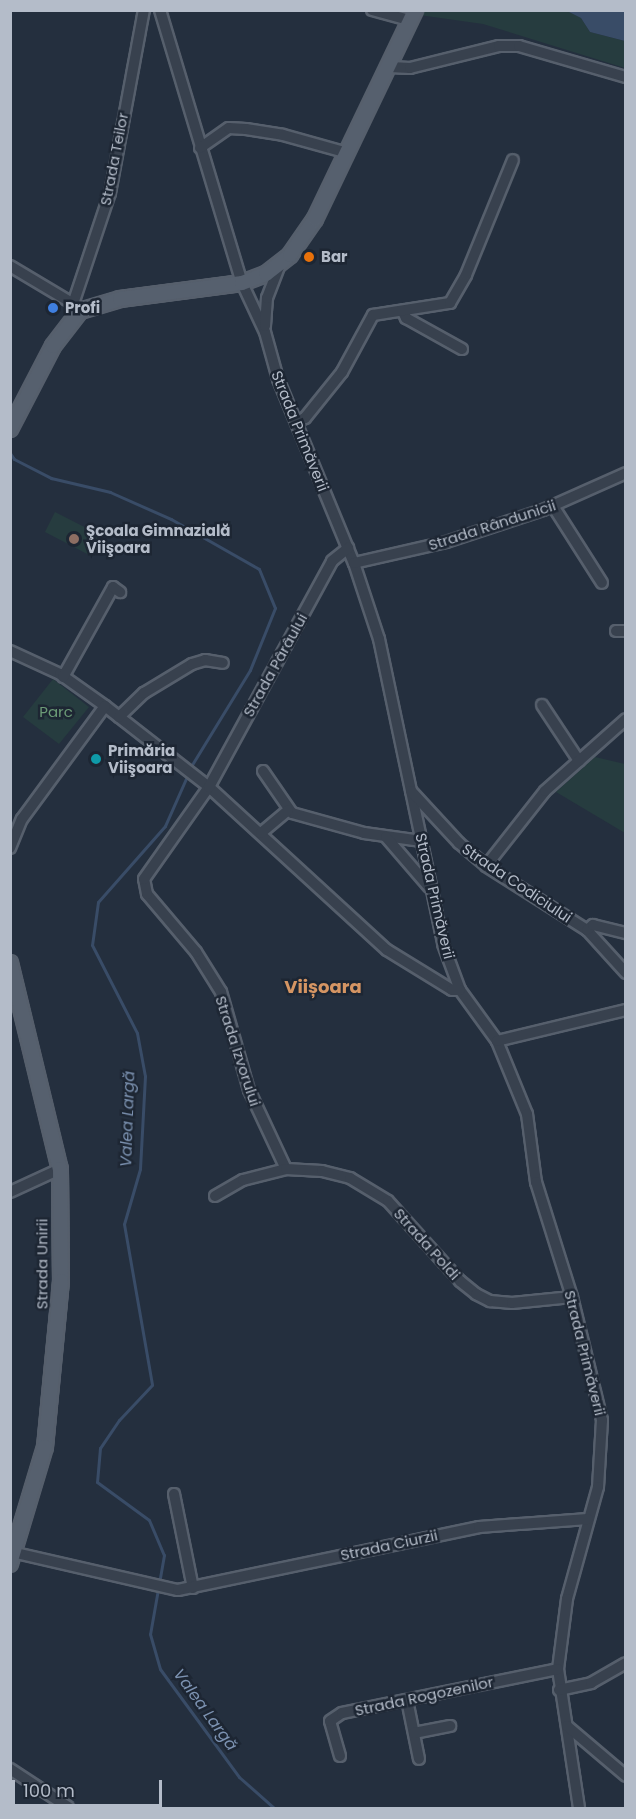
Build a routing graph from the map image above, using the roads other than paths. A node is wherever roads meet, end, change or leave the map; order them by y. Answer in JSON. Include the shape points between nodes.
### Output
{"nodes":[{"id":1,"x":144,"y":10,"type":"edge"},
{"id":2,"x":160,"y":10,"type":"edge"},
{"id":3,"x":372,"y":10,"type":"edge"},
{"id":4,"x":412,"y":15,"type":"edge"},
{"id":5,"x":390,"y":66,"type":"junction"},
{"id":6,"x":626,"y":77,"type":"edge"},
{"id":7,"x":200,"y":148,"type":"junction"},
{"id":8,"x":348,"y":153,"type":"junction"},
{"id":9,"x":513,"y":160,"type":"dead end"},
{"id":10,"x":10,"y":266,"type":"edge"},
{"id":11,"x":279,"y":267,"type":"junction"},
{"id":12,"x":242,"y":283,"type":"junction"},
{"id":13,"x":77,"y":307,"type":"junction"},
{"id":14,"x":403,"y":312,"type":"junction"},
{"id":15,"x":265,"y":332,"type":"junction"},
{"id":16,"x":462,"y":349,"type":"dead end"},
{"id":17,"x":297,"y":422,"type":"junction"},
{"id":18,"x":10,"y":429,"type":"edge"},
{"id":19,"x":626,"y":473,"type":"edge"},
{"id":20,"x":552,"y":506,"type":"junction"},
{"id":21,"x":348,"y":548,"type":"junction"},
{"id":22,"x":354,"y":562,"type":"junction"},
{"id":23,"x":602,"y":583,"type":"dead end"},
{"id":24,"x":120,"y":592,"type":"dead end"},
{"id":25,"x":10,"y":651,"type":"edge"},
{"id":26,"x":223,"y":663,"type":"dead end"},
{"id":27,"x":63,"y":677,"type":"junction"},
{"id":28,"x":542,"y":705,"type":"dead end"},
{"id":29,"x":105,"y":706,"type":"junction"},
{"id":30,"x":119,"y":717,"type":"junction"},
{"id":31,"x":626,"y":720,"type":"edge"},
{"id":32,"x":579,"y":760,"type":"junction"},
{"id":33,"x":262,"y":771,"type":"dead end"},
{"id":34,"x":209,"y":787,"type":"junction"},
{"id":35,"x":411,"y":791,"type":"junction"},
{"id":36,"x":288,"y":810,"type":"junction"},
{"id":37,"x":261,"y":833,"type":"junction"},
{"id":38,"x":386,"y":837,"type":"junction"},
{"id":39,"x":421,"y":841,"type":"junction"},
{"id":40,"x":10,"y":848,"type":"edge"},
{"id":41,"x":486,"y":866,"type":"junction"},
{"id":42,"x":431,"y":889,"type":"junction"},
{"id":43,"x":586,"y":930,"type":"junction"},
{"id":44,"x":626,"y":933,"type":"edge"},
{"id":45,"x":10,"y":963,"type":"edge"},
{"id":46,"x":626,"y":973,"type":"edge"},
{"id":47,"x":460,"y":990,"type":"junction"},
{"id":48,"x":626,"y":1010,"type":"edge"},
{"id":49,"x":497,"y":1041,"type":"junction"},
{"id":50,"x":60,"y":1169,"type":"junction"},
{"id":51,"x":286,"y":1169,"type":"junction"},
{"id":52,"x":10,"y":1192,"type":"edge"},
{"id":53,"x":215,"y":1196,"type":"dead end"},
{"id":54,"x":572,"y":1297,"type":"junction"},
{"id":55,"x":174,"y":1494,"type":"dead end"},
{"id":56,"x":588,"y":1519,"type":"junction"},
{"id":57,"x":13,"y":1559,"type":"edge"},
{"id":58,"x":193,"y":1588,"type":"junction"},
{"id":59,"x":626,"y":1663,"type":"edge"},
{"id":60,"x":558,"y":1669,"type":"junction"},
{"id":61,"x":559,"y":1690,"type":"junction"},
{"id":62,"x":407,"y":1700,"type":"junction"},
{"id":63,"x":567,"y":1725,"type":"junction"},
{"id":64,"x":450,"y":1726,"type":"dead end"},
{"id":65,"x":414,"y":1733,"type":"junction"},
{"id":66,"x":340,"y":1756,"type":"dead end"},
{"id":67,"x":419,"y":1759,"type":"dead end"},
{"id":68,"x":10,"y":1769,"type":"edge"},
{"id":69,"x":626,"y":1776,"type":"edge"},
{"id":70,"x":68,"y":1807,"type":"edge"},
{"id":71,"x":579,"y":1809,"type":"edge"}],
"edges":[{"from":1,"to":13,"type":"street","name":"Strada Teilor","via":[[110,193]]},
{"from":2,"to":7,"type":"street"},
{"from":3,"to":4,"type":"street"},
{"from":4,"to":5,"type":"main road"},
{"from":5,"to":6,"type":"street","via":[[410,68],[499,46],[519,46]]},
{"from":5,"to":8,"type":"main road"},
{"from":7,"to":8,"type":"street","via":[[229,128]]},
{"from":7,"to":12,"type":"street"},
{"from":8,"to":11,"type":"main road","via":[[308,232]]},
{"from":9,"to":14,"type":"street","via":[[452,300],[446,305]]},
{"from":10,"to":13,"type":"street"},
{"from":11,"to":12,"type":"main road"},
{"from":11,"to":15,"type":"street","via":[[267,298]]},
{"from":12,"to":13,"type":"main road"},
{"from":12,"to":15,"type":"street"},
{"from":13,"to":18,"type":"main road"},
{"from":14,"to":16,"type":"street","via":[[406,318]]},
{"from":14,"to":17,"type":"street","via":[[374,315],[342,372],[305,418]]},
{"from":15,"to":17,"type":"street","name":"Strada Primăverii","via":[[278,379]]},
{"from":17,"to":21,"type":"street","name":"Strada Primăverii"},
{"from":19,"to":20,"type":"street","name":"Strada Rândunicii"},
{"from":20,"to":22,"type":"street","name":"Strada Rândunicii","via":[[446,542]]},
{"from":20,"to":23,"type":"street"},
{"from":21,"to":22,"type":"street","name":"Strada Primăverii"},
{"from":21,"to":34,"type":"street","name":"Strada Pârâului","via":[[332,561]]},
{"from":22,"to":35,"type":"street","name":"Strada Primăverii","via":[[379,639]]},
{"from":24,"to":27,"type":"street","via":[[113,587]]},
{"from":25,"to":27,"type":"street"},
{"from":26,"to":30,"type":"street","via":[[205,660],[192,664],[144,693]]},
{"from":27,"to":29,"type":"street"},
{"from":28,"to":32,"type":"street"},
{"from":29,"to":30,"type":"street"},
{"from":29,"to":40,"type":"street","via":[[22,819]]},
{"from":30,"to":34,"type":"street"},
{"from":31,"to":32,"type":"street"},
{"from":32,"to":41,"type":"street","via":[[545,791]]},
{"from":33,"to":36,"type":"street"},
{"from":34,"to":37,"type":"street"},
{"from":34,"to":51,"type":"street","name":"Strada Izvorului","via":[[144,879],[143,888],[196,952],[221,992],[249,1090]]},
{"from":35,"to":39,"type":"street","name":"Strada Primăverii"},
{"from":35,"to":41,"type":"street","name":"Strada Codiciului"},
{"from":36,"to":37,"type":"street"},
{"from":36,"to":38,"type":"street"},
{"from":37,"to":47,"type":"street","via":[[387,950],[452,990]]},
{"from":38,"to":39,"type":"street"},
{"from":38,"to":42,"type":"street"},
{"from":39,"to":42,"type":"street","name":"Strada Primăverii"},
{"from":41,"to":43,"type":"street","name":"Strada Codiciului"},
{"from":42,"to":47,"type":"street","name":"Strada Primăverii","via":[[443,944]]},
{"from":43,"to":44,"type":"street","via":[[593,926]]},
{"from":43,"to":46,"type":"street","name":"Strada Codiciului"},
{"from":45,"to":50,"type":"main road","name":"Strada Unirii"},
{"from":47,"to":49,"type":"street","name":"Strada Primăverii"},
{"from":48,"to":49,"type":"street"},
{"from":49,"to":54,"type":"street","name":"Strada Primăverii","via":[[527,1114],[537,1182]]},
{"from":50,"to":52,"type":"street"},
{"from":50,"to":57,"type":"main road","name":"Strada Unirii","via":[[61,1281],[45,1447]]},
{"from":51,"to":53,"type":"street","via":[[243,1180]]},
{"from":51,"to":54,"type":"street","name":"Strada Poldi","via":[[322,1171],[350,1178],[388,1201],[460,1281],[490,1301],[542,1302]]},
{"from":54,"to":56,"type":"street","name":"Strada Primăverii","via":[[602,1420],[598,1487]]},
{"from":55,"to":58,"type":"street"},
{"from":56,"to":58,"type":"street","name":"Strada Ciurzii","via":[[479,1527]]},
{"from":56,"to":60,"type":"street","name":"Strada Primăverii","via":[[567,1599]]},
{"from":57,"to":58,"type":"street","name":"Strada Ciurzii","via":[[172,1590]]},
{"from":59,"to":61,"type":"street","via":[[591,1683]]},
{"from":60,"to":61,"type":"street","name":"Strada Primăverii"},
{"from":60,"to":62,"type":"street","name":"Strada Rogozenilor"},
{"from":61,"to":63,"type":"street","name":"Strada Primăverii"},
{"from":62,"to":65,"type":"street"},
{"from":62,"to":66,"type":"street","name":"Strada Rogozenilor","via":[[331,1718]]},
{"from":63,"to":69,"type":"street"},
{"from":63,"to":71,"type":"street","name":"Strada Primăverii"},
{"from":64,"to":65,"type":"street"},
{"from":65,"to":67,"type":"street"},
{"from":68,"to":70,"type":"street"}]}
